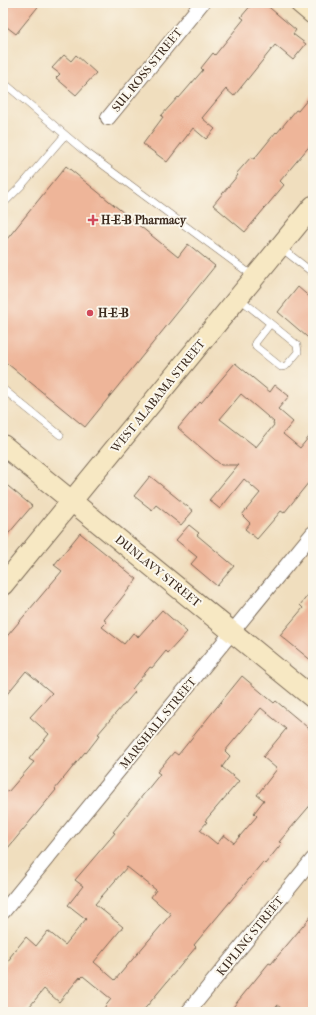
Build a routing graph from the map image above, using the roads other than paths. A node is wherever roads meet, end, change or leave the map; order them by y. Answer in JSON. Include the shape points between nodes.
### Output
{"nodes":[{"id":1,"x":202,"y":3,"type":"edge"},
{"id":2,"x":300,"y":3,"type":"edge"},
{"id":3,"x":313,"y":14,"type":"edge"},
{"id":4,"x":3,"y":82,"type":"edge"},
{"id":5,"x":108,"y":118,"type":"dead end"},
{"id":6,"x":65,"y":135,"type":"junction"},
{"id":7,"x":3,"y":204,"type":"edge"},
{"id":8,"x":313,"y":206,"type":"edge"},
{"id":9,"x":280,"y":246,"type":"junction"},
{"id":10,"x":313,"y":273,"type":"edge"},
{"id":11,"x":255,"y":277,"type":"junction"},
{"id":12,"x":238,"y":298,"type":"junction"},
{"id":13,"x":270,"y":324,"type":"junction"},
{"id":14,"x":3,"y":389,"type":"edge"},
{"id":15,"x":60,"y":435,"type":"dead end"},
{"id":16,"x":3,"y":445,"type":"edge"},
{"id":17,"x":72,"y":501,"type":"junction"},
{"id":18,"x":313,"y":533,"type":"edge"},
{"id":19,"x":3,"y":585,"type":"edge"},
{"id":20,"x":232,"y":632,"type":"junction"},
{"id":21,"x":313,"y":698,"type":"edge"},
{"id":22,"x":313,"y":859,"type":"edge"},
{"id":23,"x":3,"y":912,"type":"edge"},
{"id":24,"x":188,"y":1012,"type":"edge"}],
"edges":[{"from":1,"to":5,"type":"street","name":"SUL ROSS STREET"},
{"from":2,"to":3,"type":"street"},
{"from":4,"to":6,"type":"lane"},
{"from":6,"to":7,"type":"lane"},
{"from":6,"to":11,"type":"lane"},
{"from":8,"to":9,"type":"street","name":"WEST ALABAMA STREET"},
{"from":9,"to":10,"type":"lane"},
{"from":9,"to":11,"type":"street","name":"WEST ALABAMA STREET"},
{"from":11,"to":12,"type":"street","name":"WEST ALABAMA STREET"},
{"from":12,"to":13,"type":"lane"},
{"from":12,"to":17,"type":"street","name":"WEST ALABAMA STREET"},
{"from":13,"to":13,"type":"lane","via":[[297,345],[298,352],[286,366],[281,367],[256,347],[255,343]]},
{"from":14,"to":15,"type":"lane"},
{"from":16,"to":17,"type":"street","name":"DUNLAVY STREET"},
{"from":17,"to":19,"type":"street","name":"WEST ALABAMA STREET"},
{"from":17,"to":20,"type":"street","name":"DUNLAVY STREET"},
{"from":18,"to":20,"type":"street","name":"MARSHALL STREET"},
{"from":20,"to":21,"type":"street","name":"DUNLAVY STREET"},
{"from":20,"to":23,"type":"street","name":"MARSHALL STREET"},
{"from":22,"to":24,"type":"street","name":"KIPLING STREET"}]}
